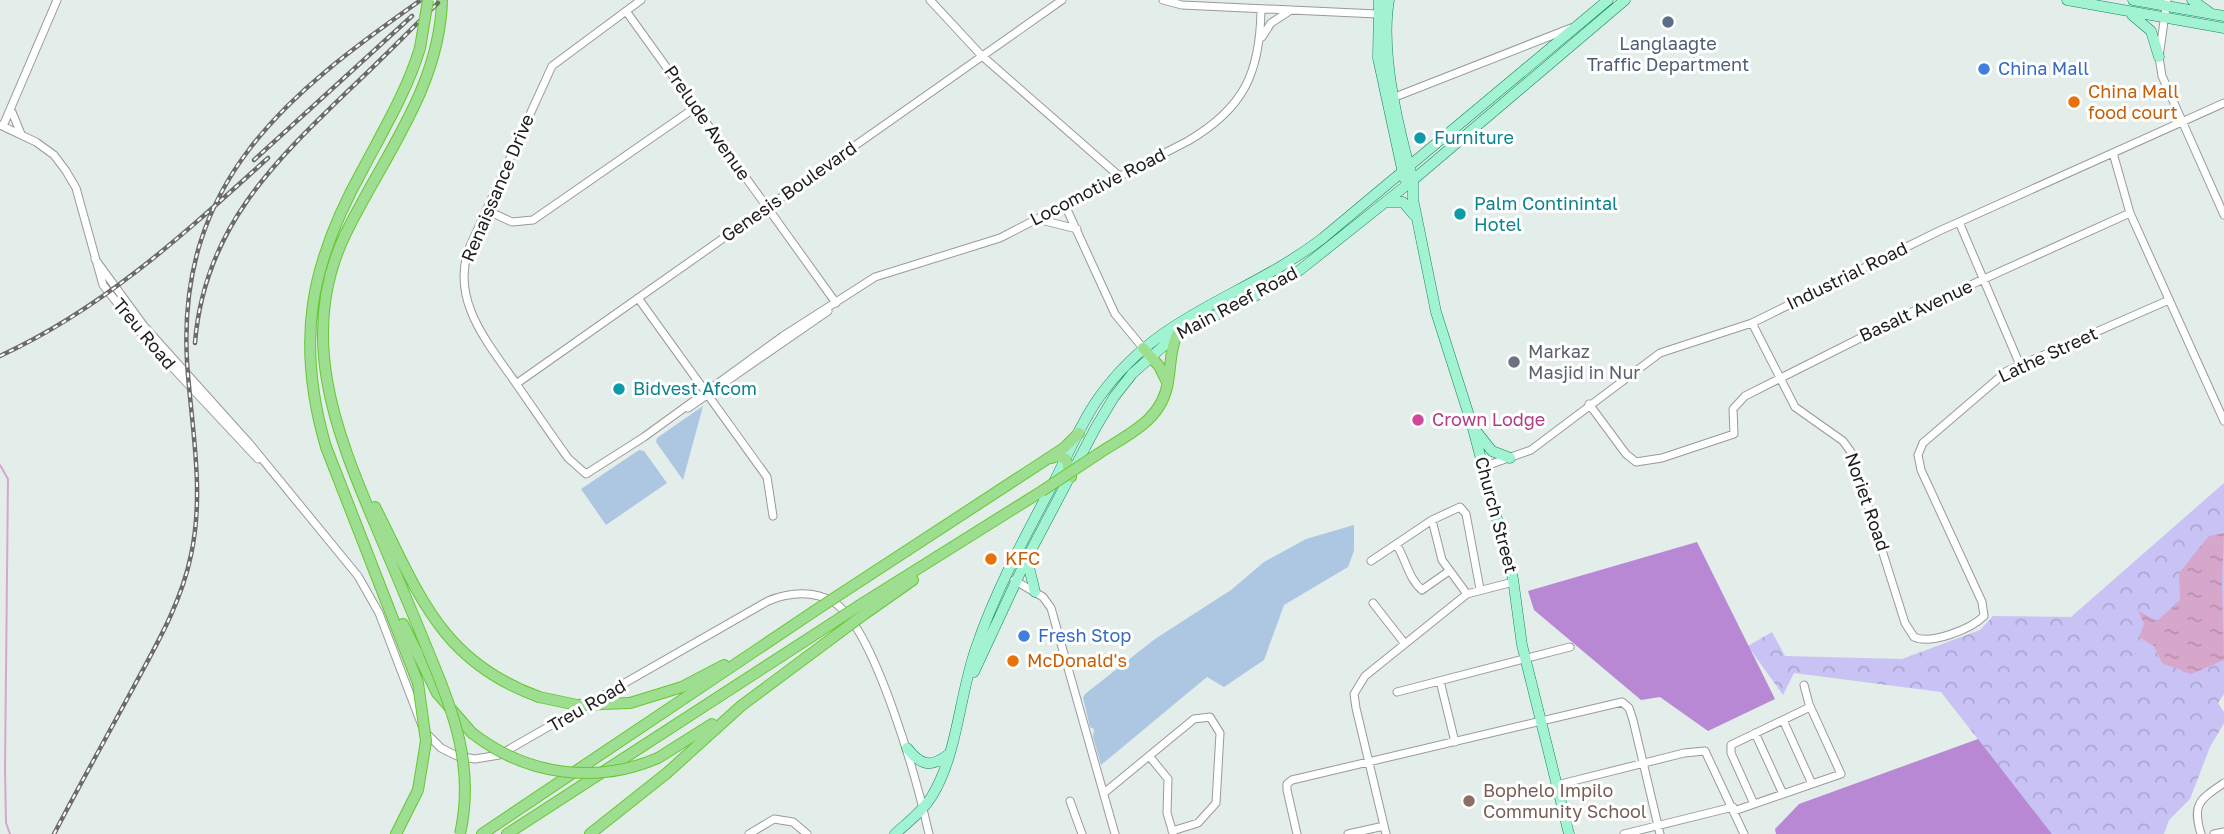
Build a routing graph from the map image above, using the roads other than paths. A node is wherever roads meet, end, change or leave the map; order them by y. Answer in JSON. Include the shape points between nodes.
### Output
{"nodes":[{"id":1,"x":57,"y":0,"type":"edge"},
{"id":2,"x":428,"y":0,"type":"edge"},
{"id":3,"x":442,"y":0,"type":"edge"},
{"id":4,"x":641,"y":0,"type":"edge"},
{"id":5,"x":930,"y":0,"type":"edge"},
{"id":6,"x":1062,"y":0,"type":"edge"},
{"id":7,"x":1163,"y":0,"type":"edge"},
{"id":8,"x":1379,"y":0,"type":"edge"},
{"id":9,"x":1389,"y":0,"type":"edge"},
{"id":10,"x":1608,"y":0,"type":"edge"},
{"id":11,"x":1625,"y":0,"type":"edge"},
{"id":12,"x":2067,"y":0,"type":"edge"},
{"id":13,"x":2133,"y":0,"type":"edge"},
{"id":14,"x":2192,"y":0,"type":"edge"},
{"id":15,"x":2170,"y":3,"type":"edge"},
{"id":16,"x":1261,"y":10,"type":"junction"},
{"id":17,"x":1292,"y":10,"type":"junction"},
{"id":18,"x":626,"y":11,"type":"junction"},
{"id":19,"x":2124,"y":11,"type":"junction"},
{"id":20,"x":1377,"y":15,"type":"junction"},
{"id":21,"x":2220,"y":16,"type":"edge"},
{"id":22,"x":2166,"y":19,"type":"junction"},
{"id":23,"x":1579,"y":25,"type":"junction"},
{"id":24,"x":2224,"y":28,"type":"edge"},
{"id":25,"x":1260,"y":40,"type":"junction"},
{"id":26,"x":1525,"y":45,"type":"junction"},
{"id":27,"x":1557,"y":51,"type":"junction"},
{"id":28,"x":981,"y":55,"type":"junction"},
{"id":29,"x":2160,"y":57,"type":"junction"},
{"id":30,"x":1539,"y":59,"type":"junction"},
{"id":31,"x":23,"y":81,"type":"junction"},
{"id":32,"x":1391,"y":99,"type":"junction"},
{"id":33,"x":2224,"y":103,"type":"edge"},
{"id":34,"x":696,"y":107,"type":"junction"},
{"id":35,"x":12,"y":112,"type":"junction"},
{"id":36,"x":2183,"y":122,"type":"junction"},
{"id":37,"x":3,"y":126,"type":"edge"},
{"id":38,"x":22,"y":134,"type":"junction"},
{"id":39,"x":2113,"y":153,"type":"junction"},
{"id":40,"x":1107,"y":164,"type":"junction"},
{"id":41,"x":1132,"y":169,"type":"junction"},
{"id":42,"x":1406,"y":171,"type":"junction"},
{"id":43,"x":1118,"y":175,"type":"junction"},
{"id":44,"x":1409,"y":183,"type":"junction"},
{"id":45,"x":1064,"y":203,"type":"junction"},
{"id":46,"x":1382,"y":204,"type":"junction"},
{"id":47,"x":766,"y":208,"type":"junction"},
{"id":48,"x":486,"y":209,"type":"junction"},
{"id":49,"x":2130,"y":213,"type":"junction"},
{"id":50,"x":2224,"y":215,"type":"edge"},
{"id":51,"x":1035,"y":219,"type":"junction"},
{"id":52,"x":1418,"y":222,"type":"junction"},
{"id":53,"x":1959,"y":222,"type":"junction"},
{"id":54,"x":1077,"y":229,"type":"junction"},
{"id":55,"x":1984,"y":279,"type":"junction"},
{"id":56,"x":638,"y":298,"type":"junction"},
{"id":57,"x":2169,"y":300,"type":"junction"},
{"id":58,"x":836,"y":303,"type":"junction"},
{"id":59,"x":1752,"y":323,"type":"junction"},
{"id":60,"x":801,"y":327,"type":"junction"},
{"id":61,"x":1177,"y":334,"type":"junction"},
{"id":62,"x":1147,"y":352,"type":"junction"},
{"id":63,"x":2020,"y":365,"type":"junction"},
{"id":64,"x":1779,"y":378,"type":"junction"},
{"id":65,"x":516,"y":384,"type":"junction"},
{"id":66,"x":1168,"y":385,"type":"junction"},
{"id":67,"x":721,"y":387,"type":"junction"},
{"id":68,"x":705,"y":396,"type":"junction"},
{"id":69,"x":1589,"y":404,"type":"junction"},
{"id":70,"x":717,"y":405,"type":"junction"},
{"id":71,"x":2224,"y":421,"type":"edge"},
{"id":72,"x":1472,"y":425,"type":"junction"},
{"id":73,"x":1079,"y":433,"type":"junction"},
{"id":74,"x":341,"y":443,"type":"junction"},
{"id":75,"x":1510,"y":458,"type":"junction"},
{"id":76,"x":1066,"y":459,"type":"junction"},
{"id":77,"x":1042,"y":463,"type":"junction"},
{"id":78,"x":1483,"y":467,"type":"junction"},
{"id":79,"x":1071,"y":477,"type":"junction"},
{"id":80,"x":773,"y":516,"type":"dead end"},
{"id":81,"x":1432,"y":520,"type":"junction"},
{"id":82,"x":1396,"y":544,"type":"junction"},
{"id":83,"x":1027,"y":558,"type":"junction"},
{"id":84,"x":1371,"y":561,"type":"dead end"},
{"id":85,"x":1449,"y":571,"type":"junction"},
{"id":86,"x":1005,"y":575,"type":"junction"},
{"id":87,"x":379,"y":581,"type":"junction"},
{"id":88,"x":1016,"y":581,"type":"junction"},
{"id":89,"x":1513,"y":582,"type":"junction"},
{"id":90,"x":1480,"y":589,"type":"junction"},
{"id":91,"x":1035,"y":592,"type":"junction"},
{"id":92,"x":1468,"y":594,"type":"junction"},
{"id":93,"x":1373,"y":603,"type":"dead end"},
{"id":94,"x":863,"y":609,"type":"junction"},
{"id":95,"x":1909,"y":631,"type":"joint"},
{"id":96,"x":1405,"y":644,"type":"junction"},
{"id":97,"x":1570,"y":647,"type":"dead end"},
{"id":98,"x":757,"y":650,"type":"junction"},
{"id":99,"x":1525,"y":658,"type":"junction"},
{"id":100,"x":1440,"y":681,"type":"junction"},
{"id":101,"x":1804,"y":684,"type":"dead end"},
{"id":102,"x":1397,"y":692,"type":"dead end"},
{"id":103,"x":962,"y":697,"type":"junction"},
{"id":104,"x":741,"y":706,"type":"junction"},
{"id":105,"x":1810,"y":707,"type":"junction"},
{"id":106,"x":1783,"y":720,"type":"junction"},
{"id":107,"x":1540,"y":722,"type":"junction"},
{"id":108,"x":1755,"y":733,"type":"junction"},
{"id":109,"x":1455,"y":742,"type":"junction"},
{"id":110,"x":907,"y":748,"type":"junction"},
{"id":111,"x":949,"y":754,"type":"junction"},
{"id":112,"x":1150,"y":757,"type":"junction"},
{"id":113,"x":1369,"y":762,"type":"junction"},
{"id":114,"x":1643,"y":762,"type":"junction"},
{"id":115,"x":2224,"y":783,"type":"edge"},
{"id":116,"x":1812,"y":784,"type":"junction"},
{"id":117,"x":1557,"y":785,"type":"junction"},
{"id":118,"x":1104,"y":793,"type":"junction"},
{"id":119,"x":1783,"y":794,"type":"junction"},
{"id":120,"x":1070,"y":801,"type":"dead end"},
{"id":121,"x":1754,"y":804,"type":"junction"},
{"id":122,"x":924,"y":807,"type":"junction"},
{"id":123,"x":1733,"y":809,"type":"junction"},
{"id":124,"x":1385,"y":830,"type":"edge"},
{"id":125,"x":1659,"y":830,"type":"edge"},
{"id":126,"x":1172,"y":832,"type":"edge"},
{"id":127,"x":2224,"y":832,"type":"edge"},
{"id":128,"x":396,"y":834,"type":"edge"},
{"id":129,"x":460,"y":834,"type":"edge"},
{"id":130,"x":482,"y":834,"type":"edge"},
{"id":131,"x":507,"y":834,"type":"edge"},
{"id":132,"x":590,"y":834,"type":"edge"},
{"id":133,"x":749,"y":834,"type":"edge"},
{"id":134,"x":807,"y":834,"type":"edge"},
{"id":135,"x":895,"y":834,"type":"edge"},
{"id":136,"x":929,"y":834,"type":"edge"},
{"id":137,"x":1082,"y":834,"type":"edge"},
{"id":138,"x":1115,"y":834,"type":"edge"},
{"id":139,"x":1297,"y":834,"type":"edge"},
{"id":140,"x":1348,"y":834,"type":"edge"},
{"id":141,"x":1569,"y":834,"type":"edge"},
{"id":142,"x":1624,"y":834,"type":"edge"},
{"id":143,"x":1744,"y":834,"type":"edge"},
{"id":144,"x":2201,"y":834,"type":"edge"},
{"id":145,"x":2214,"y":834,"type":"edge"}],
"edges":[{"from":1,"to":31,"type":"street"},
{"from":2,"to":87,"type":"highway","bridge":true,"via":[[410,80],[333,226],[310,304],[308,339],[315,409]]},
{"from":3,"to":74,"type":"highway","via":[[437,47],[424,88],[345,236],[334,268],[326,304],[323,358]]},
{"from":4,"to":18,"type":"street","name":"Renaissance Drive"},
{"from":5,"to":28,"type":"street"},
{"from":6,"to":28,"type":"street","name":"Genesis Boulevard"},
{"from":7,"to":16,"type":"street"},
{"from":8,"to":20,"type":"main road"},
{"from":9,"to":32,"type":"main road","via":[[1385,42]]},
{"from":10,"to":23,"type":"main road","name":"Main Reef Road"},
{"from":11,"to":27,"type":"main road","name":"Main Reef Road"},
{"from":12,"to":19,"type":"main road"},
{"from":13,"to":15,"type":"main road"},
{"from":14,"to":21,"type":"main road"},
{"from":15,"to":21,"type":"main road"},
{"from":15,"to":22,"type":"street"},
{"from":16,"to":17,"type":"street"},
{"from":16,"to":25,"type":"street","name":"Locomotive Road"},
{"from":17,"to":20,"type":"street"},
{"from":17,"to":25,"type":"street","via":[[1271,23]]},
{"from":18,"to":34,"type":"street","name":"Prelude Avenue"},
{"from":18,"to":48,"type":"street","name":"Renaissance Drive","via":[[552,66]]},
{"from":19,"to":22,"type":"main road"},
{"from":19,"to":29,"type":"main road","via":[[2148,28]]},
{"from":20,"to":32,"type":"main road","via":[[1378,58]]},
{"from":22,"to":24,"type":"main road"},
{"from":22,"to":29,"type":"street"},
{"from":23,"to":26,"type":"street"},
{"from":23,"to":27,"type":"main road","name":"Main Reef Road"},
{"from":25,"to":41,"type":"street","name":"Locomotive Road","via":[[1255,71],[1214,125]]},
{"from":26,"to":30,"type":"street","via":[[1535,48]]},
{"from":26,"to":32,"type":"street"},
{"from":27,"to":30,"type":"main road","name":"Main Reef Road"},
{"from":27,"to":44,"type":"main road","name":"Main Reef Road"},
{"from":28,"to":40,"type":"street"},
{"from":28,"to":47,"type":"street","name":"Genesis Boulevard"},
{"from":29,"to":36,"type":"street","via":[[2164,83]]},
{"from":30,"to":42,"type":"main road","name":"Main Reef Road"},
{"from":31,"to":35,"type":"street"},
{"from":31,"to":37,"type":"street"},
{"from":32,"to":42,"type":"main road","name":"Church Street"},
{"from":33,"to":36,"type":"street","name":"Industrial Road"},
{"from":34,"to":47,"type":"street","name":"Prelude Avenue"},
{"from":34,"to":48,"type":"street","via":[[533,220],[512,222]]},
{"from":35,"to":37,"type":"street"},
{"from":35,"to":38,"type":"street"},
{"from":36,"to":39,"type":"street","name":"Industrial Road"},
{"from":36,"to":50,"type":"street"},
{"from":37,"to":38,"type":"street","name":"Treu Road"},
{"from":38,"to":110,"type":"street","name":"Treu Road","via":[[46,148],[66,171],[76,188],[95,259],[144,326],[200,386],[358,576],[379,613],[418,720],[432,740],[457,756],[486,759],[514,748],[768,601],[793,594],[830,600],[846,613],[873,663]]},
{"from":39,"to":49,"type":"street"},
{"from":39,"to":53,"type":"street","name":"Industrial Road"},
{"from":40,"to":41,"type":"street"},
{"from":40,"to":43,"type":"street"},
{"from":41,"to":43,"type":"street","name":"Locomotive Road"},
{"from":42,"to":44,"type":"main road","name":"Church Street"},
{"from":42,"to":62,"type":"main road","name":"Main Reef Road","via":[[1284,267],[1180,320]]},
{"from":43,"to":45,"type":"street","name":"Locomotive Road"},
{"from":44,"to":46,"type":"main road","name":"Main Reef Road"},
{"from":44,"to":52,"type":"main road","name":"Church Street"},
{"from":45,"to":51,"type":"street","name":"Locomotive Road"},
{"from":45,"to":54,"type":"street"},
{"from":46,"to":52,"type":"main road","via":[[1403,202]]},
{"from":46,"to":61,"type":"main road","name":"Main Reef Road","via":[[1281,282]]},
{"from":47,"to":56,"type":"street","name":"Genesis Boulevard"},
{"from":47,"to":58,"type":"street","name":"Prelude Avenue"},
{"from":48,"to":65,"type":"street","name":"Renaissance Drive","via":[[465,258],[464,287],[480,332]]},
{"from":49,"to":55,"type":"street","name":"Basalt Avenue"},
{"from":49,"to":57,"type":"street"},
{"from":51,"to":54,"type":"street"},
{"from":51,"to":58,"type":"street","name":"Locomotive Road","via":[[984,245],[885,272]]},
{"from":52,"to":72,"type":"main road","name":"Church Street","via":[[1436,312]]},
{"from":53,"to":55,"type":"street"},
{"from":53,"to":59,"type":"street","name":"Industrial Road"},
{"from":54,"to":62,"type":"street","via":[[1115,314]]},
{"from":55,"to":63,"type":"street"},
{"from":55,"to":64,"type":"street","name":"Basalt Avenue"},
{"from":56,"to":65,"type":"street","name":"Genesis Boulevard"},
{"from":56,"to":68,"type":"street"},
{"from":57,"to":63,"type":"street","name":"Lathe Street"},
{"from":57,"to":71,"type":"street"},
{"from":58,"to":60,"type":"street","name":"Locomotive Road"},
{"from":59,"to":64,"type":"street","name":"Noriet Road"},
{"from":59,"to":69,"type":"street","name":"Industrial Road","via":[[1660,353]]},
{"from":60,"to":67,"type":"street"},
{"from":60,"to":68,"type":"street"},
{"from":61,"to":62,"type":"main road","name":"Main Reef Road"},
{"from":61,"to":66,"type":"highway"},
{"from":62,"to":66,"type":"highway"},
{"from":62,"to":73,"type":"main road","name":"Main Reef Road","via":[[1098,398]]},
{"from":62,"to":79,"type":"main road","name":"Main Reef Road","via":[[1106,408]]},
{"from":63,"to":95,"type":"street","name":"Lathe Street","via":[[1990,383],[1928,437],[1918,456],[1984,616],[1972,625],[1926,641]]},
{"from":64,"to":69,"type":"street","name":"Basalt Avenue","via":[[1735,405],[1731,419],[1734,435],[1636,462]]},
{"from":64,"to":95,"type":"street","name":"Noriet Road","via":[[1795,407],[1843,441],[1851,452]]},
{"from":65,"to":68,"type":"street","name":"Renaissance Drive","via":[[583,473],[594,472]]},
{"from":66,"to":94,"type":"highway","bridge":true,"via":[[1163,405],[1154,416]]},
{"from":67,"to":68,"type":"street"},
{"from":67,"to":70,"type":"street"},
{"from":68,"to":70,"type":"street"},
{"from":69,"to":75,"type":"street","name":"Industrial Road","via":[[1539,444]]},
{"from":70,"to":80,"type":"street","via":[[767,477]]},
{"from":72,"to":75,"type":"main road","via":[[1492,451]]},
{"from":72,"to":78,"type":"main road","name":"Church Street"},
{"from":73,"to":76,"type":"main road","name":"Main Reef Road"},
{"from":73,"to":77,"type":"highway"},
{"from":74,"to":98,"type":"highway","bridge":true,"via":[[410,580],[445,635],[486,672],[539,697],[577,705],[629,702],[682,687]]},
{"from":74,"to":129,"type":"highway","bridge":true,"via":[[448,698],[463,751],[466,793]]},
{"from":75,"to":78,"type":"street","name":"Industrial Road"},
{"from":76,"to":77,"type":"highway","via":[[1058,456]]},
{"from":76,"to":79,"type":"highway"},
{"from":76,"to":86,"type":"main road","name":"Main Reef Road"},
{"from":77,"to":98,"type":"highway","bridge":true},
{"from":78,"to":89,"type":"main road","name":"Church Street"},
{"from":79,"to":83,"type":"main road","name":"Main Reef Road"},
{"from":81,"to":82,"type":"street"},
{"from":81,"to":85,"type":"street"},
{"from":81,"to":90,"type":"street","via":[[1457,508],[1464,511]]},
{"from":82,"to":84,"type":"street"},
{"from":82,"to":85,"type":"street","via":[[1420,589]]},
{"from":83,"to":88,"type":"main road","name":"Main Reef Road"},
{"from":83,"to":91,"type":"main road"},
{"from":85,"to":92,"type":"street"},
{"from":86,"to":88,"type":"street"},
{"from":86,"to":103,"type":"main road","name":"Main Reef Road"},
{"from":87,"to":104,"type":"highway","bridge":true,"via":[[430,681],[452,713],[472,733],[514,759],[565,773],[610,772],[658,758]]},
{"from":87,"to":128,"type":"highway","bridge":true,"via":[[418,684],[426,741],[418,790]]},
{"from":88,"to":91,"type":"street"},
{"from":88,"to":103,"type":"main road","name":"Main Reef Road"},
{"from":89,"to":90,"type":"street"},
{"from":89,"to":99,"type":"main road","name":"Church Street"},
{"from":90,"to":92,"type":"street"},
{"from":91,"to":118,"type":"street","via":[[1055,618]]},
{"from":92,"to":96,"type":"street"},
{"from":93,"to":96,"type":"street"},
{"from":94,"to":104,"type":"highway","bridge":true,"via":[[839,633]]},
{"from":94,"to":131,"type":"highway","bridge":true,"via":[[831,624]]},
{"from":96,"to":113,"type":"street","via":[[1364,676],[1354,694]]},
{"from":97,"to":99,"type":"street"},
{"from":98,"to":130,"type":"highway"},
{"from":99,"to":100,"type":"street"},
{"from":99,"to":107,"type":"main road","name":"Church Street"},
{"from":100,"to":102,"type":"street"},
{"from":100,"to":109,"type":"street"},
{"from":101,"to":105,"type":"street"},
{"from":103,"to":111,"type":"main road","name":"Main Reef Road"},
{"from":104,"to":132,"type":"highway"},
{"from":105,"to":106,"type":"street"},
{"from":105,"to":116,"type":"street","via":[[1841,775]]},
{"from":106,"to":108,"type":"street"},
{"from":106,"to":116,"type":"street"},
{"from":107,"to":109,"type":"street"},
{"from":107,"to":114,"type":"street","via":[[1626,703]]},
{"from":107,"to":117,"type":"main road","name":"Church Street"},
{"from":108,"to":119,"type":"street"},
{"from":108,"to":121,"type":"street","via":[[1730,747]]},
{"from":109,"to":113,"type":"street"},
{"from":110,"to":111,"type":"main road","via":[[928,764]]},
{"from":110,"to":122,"type":"street","name":"Treu Road"},
{"from":111,"to":122,"type":"main road","name":"Main Reef Road"},
{"from":112,"to":118,"type":"street"},
{"from":112,"to":126,"type":"street","via":[[1168,779]]},
{"from":112,"to":126,"type":"street","via":[[1194,719],[1214,719],[1220,733],[1216,803],[1198,822]]},
{"from":113,"to":124,"type":"street"},
{"from":113,"to":139,"type":"street","via":[[1292,780],[1287,787]]},
{"from":114,"to":117,"type":"street"},
{"from":114,"to":123,"type":"street","via":[[1705,751]]},
{"from":114,"to":125,"type":"street"},
{"from":115,"to":144,"type":"street","via":[[2199,803],[2195,813]]},
{"from":116,"to":119,"type":"street"},
{"from":117,"to":141,"type":"main road","name":"Church Street"},
{"from":118,"to":138,"type":"street"},
{"from":119,"to":121,"type":"street"},
{"from":120,"to":137,"type":"street"},
{"from":121,"to":123,"type":"street"},
{"from":122,"to":135,"type":"main road","name":"Main Reef Road"},
{"from":122,"to":136,"type":"street","name":"Treu Road"},
{"from":123,"to":125,"type":"street"},
{"from":123,"to":143,"type":"street"},
{"from":124,"to":140,"type":"street"},
{"from":125,"to":142,"type":"street"},
{"from":127,"to":145,"type":"street"},
{"from":133,"to":134,"type":"street","via":[[774,819],[793,822]]}]}
